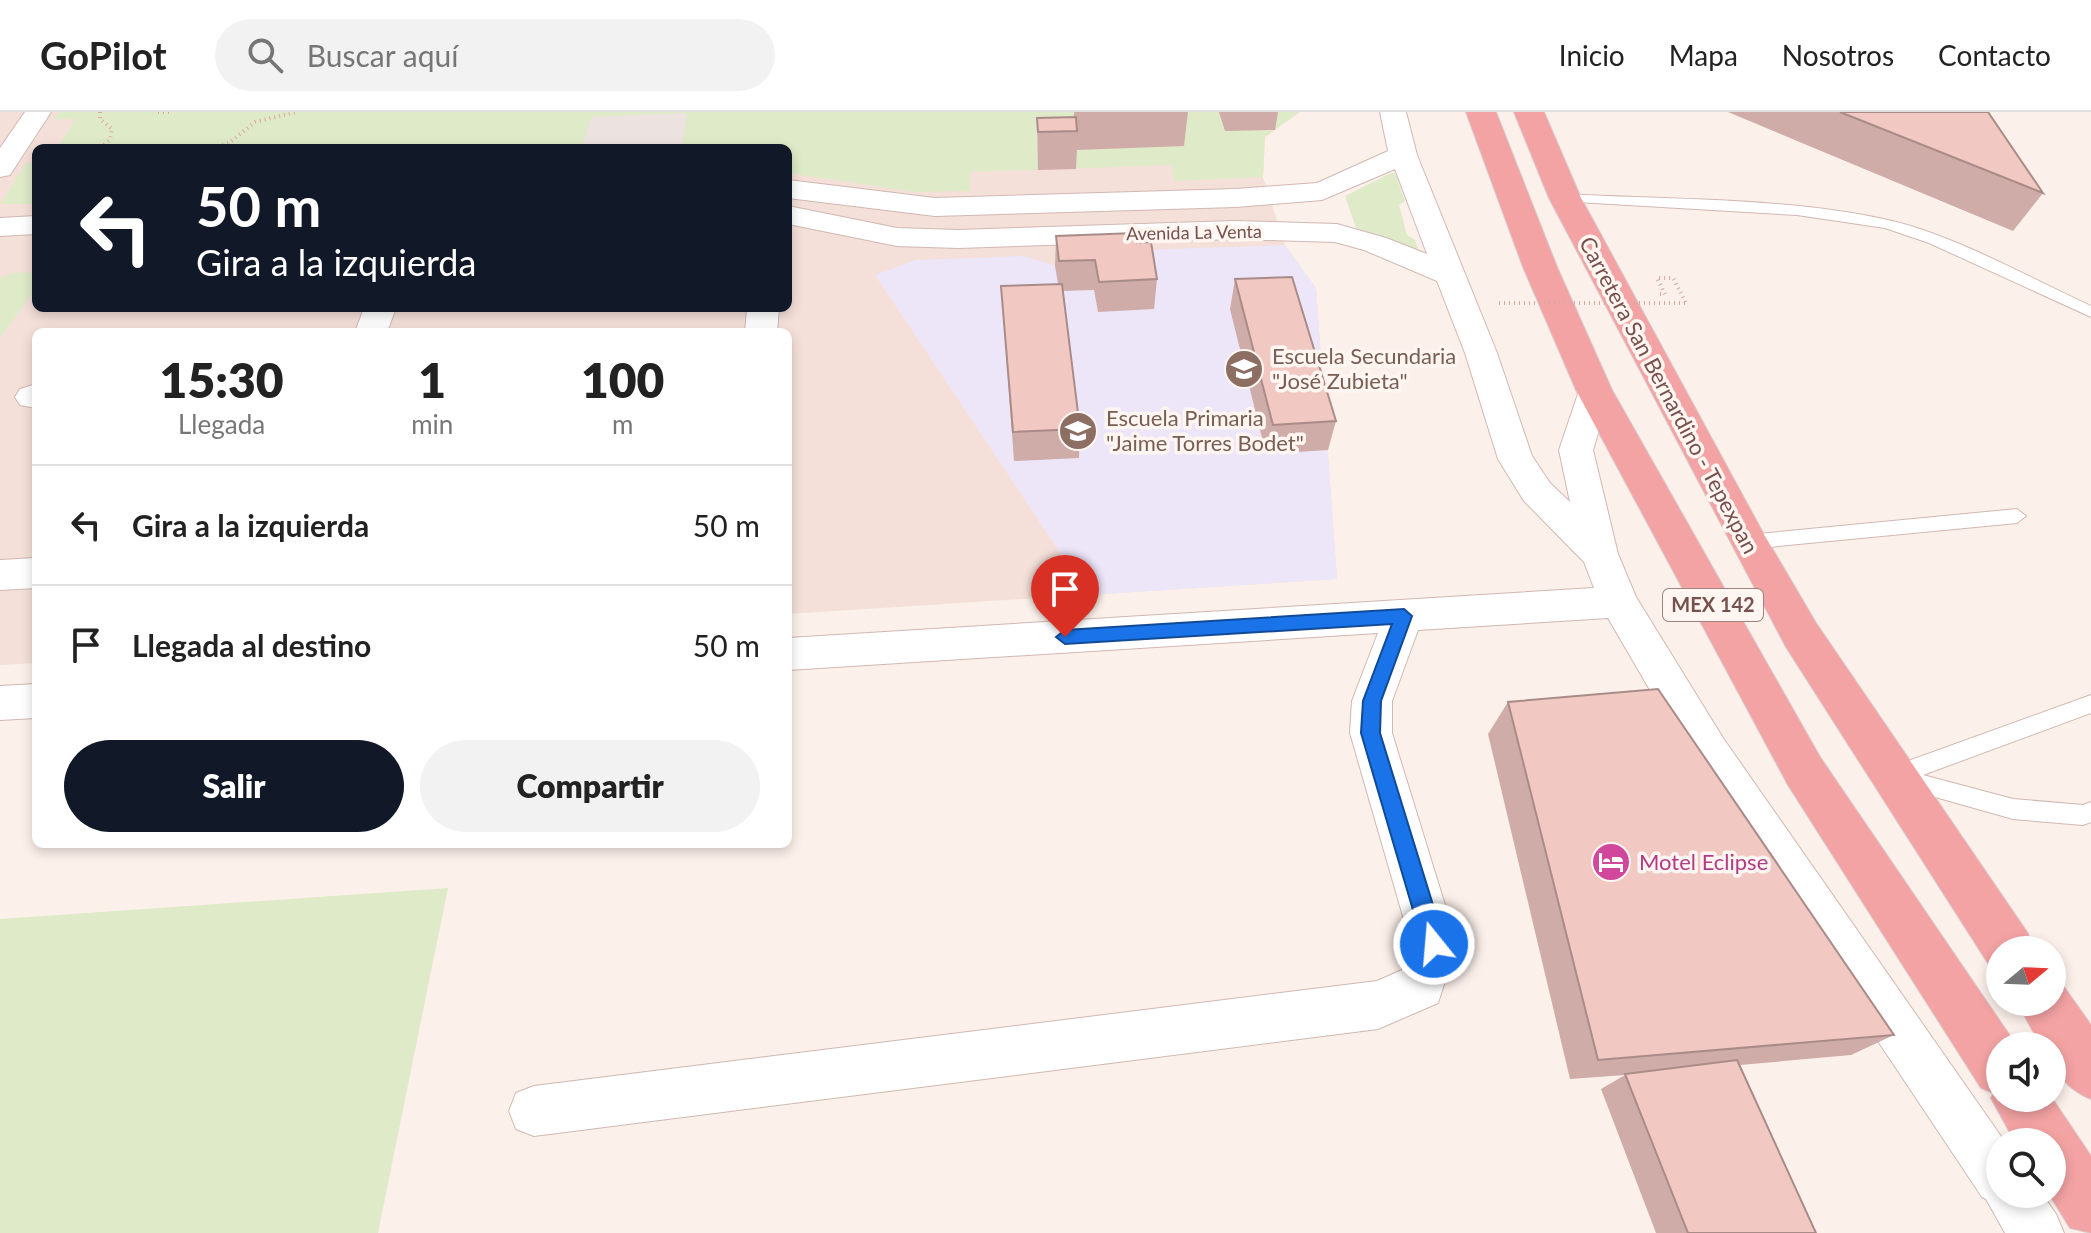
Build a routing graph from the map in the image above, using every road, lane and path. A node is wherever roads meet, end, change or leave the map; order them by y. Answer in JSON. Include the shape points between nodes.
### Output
{"nodes":[{"id":1,"x":38,"y":112,"type":"edge"},
{"id":2,"x":100,"y":112,"type":"edge"},
{"id":3,"x":158,"y":112,"type":"edge"},
{"id":4,"x":169,"y":112,"type":"edge"},
{"id":5,"x":296,"y":112,"type":"edge"},
{"id":6,"x":1393,"y":112,"type":"edge"},
{"id":7,"x":1481,"y":112,"type":"edge"},
{"id":8,"x":1529,"y":112,"type":"edge"},
{"id":9,"x":105,"y":144,"type":"edge"},
{"id":10,"x":226,"y":144,"type":"edge"},
{"id":11,"x":1403,"y":155,"type":"junction"},
{"id":12,"x":0,"y":169,"type":"edge"},
{"id":13,"x":792,"y":189,"type":"edge"},
{"id":14,"x":1322,"y":191,"type":"junction"},
{"id":15,"x":1565,"y":198,"type":"junction"},
{"id":16,"x":1173,"y":200,"type":"junction"},
{"id":17,"x":792,"y":216,"type":"edge"},
{"id":18,"x":32,"y":225,"type":"edge"},
{"id":19,"x":0,"y":227,"type":"edge"},
{"id":20,"x":1181,"y":232,"type":"junction"},
{"id":21,"x":1337,"y":233,"type":"junction"},
{"id":22,"x":32,"y":252,"type":"edge"},
{"id":23,"x":0,"y":254,"type":"edge"},
{"id":24,"x":1450,"y":275,"type":"junction"},
{"id":25,"x":1665,"y":294,"type":"dead end"},
{"id":26,"x":1499,"y":303,"type":"dead end"},
{"id":27,"x":2091,"y":312,"type":"edge"},
{"id":28,"x":1594,"y":390,"type":"junction"},
{"id":29,"x":2017,"y":516,"type":"dead end"},
{"id":30,"x":1748,"y":542,"type":"junction"},
{"id":31,"x":1599,"y":554,"type":"junction"},
{"id":32,"x":32,"y":573,"type":"edge"},
{"id":33,"x":0,"y":575,"type":"edge"},
{"id":34,"x":1619,"y":602,"type":"junction"},
{"id":35,"x":1404,"y":616,"type":"junction"},
{"id":36,"x":792,"y":654,"type":"edge"},
{"id":37,"x":32,"y":701,"type":"edge"},
{"id":38,"x":0,"y":703,"type":"edge"},
{"id":39,"x":2091,"y":704,"type":"edge"},
{"id":40,"x":1894,"y":776,"type":"junction"},
{"id":41,"x":2091,"y":812,"type":"edge"},
{"id":42,"x":2000,"y":936,"type":"edge"},
{"id":43,"x":2054,"y":1016,"type":"edge"},
{"id":44,"x":1986,"y":1048,"type":"edge"},
{"id":45,"x":2086,"y":1056,"type":"edge"},
{"id":46,"x":534,"y":1111,"type":"dead end"},
{"id":47,"x":1986,"y":1158,"type":"edge"},
{"id":48,"x":2066,"y":1169,"type":"edge"},
{"id":49,"x":2091,"y":1207,"type":"edge"},
{"id":50,"x":2020,"y":1208,"type":"edge"},
{"id":51,"x":2037,"y":1233,"type":"edge"}],
"edges":[{"from":1,"to":12,"type":"street"},
{"from":2,"to":9,"type":"path","via":[[100,119],[112,129]]},
{"from":3,"to":4,"type":"path"},
{"from":5,"to":10,"type":"path","via":[[255,122]]},
{"from":6,"to":11,"type":"street"},
{"from":7,"to":28,"type":"highway","number":"MEX 142"},
{"from":8,"to":15,"type":"highway","name":"Carretera San Bernardino - Tepexpan","number":"MEX 142"},
{"from":11,"to":14,"type":"street","name":"Avenida La Venta"},
{"from":11,"to":24,"type":"street"},
{"from":13,"to":16,"type":"street","name":"Avenida La Venta","via":[[935,207]]},
{"from":14,"to":16,"type":"street","name":"Avenida La Venta"},
{"from":14,"to":21,"type":"street"},
{"from":15,"to":27,"type":"lane","via":[[1797,211],[1887,224]]},
{"from":15,"to":30,"type":"highway","name":"Carretera San Bernardino - Tepexpan","number":"MEX 142"},
{"from":16,"to":20,"type":"street"},
{"from":17,"to":20,"type":"street","name":"Avenida La Venta","via":[[897,237]]},
{"from":18,"to":19,"type":"street"},
{"from":20,"to":21,"type":"street","name":"Avenida La Venta"},
{"from":21,"to":24,"type":"street","name":"Avenida La Venta"},
{"from":22,"to":23,"type":"street"},
{"from":24,"to":31,"type":"street","via":[[1515,459],[1537,492]]},
{"from":25,"to":26,"type":"path","bridge":true,"via":[[1657,278],[1673,278],[1686,303]]},
{"from":28,"to":31,"type":"street","via":[[1576,450]]},
{"from":28,"to":44,"type":"highway","number":"MEX 142","via":[[1804,771]]},
{"from":29,"to":30,"type":"lane"},
{"from":30,"to":40,"type":"highway","name":"Carretera San Bernardino - Tepexpan","number":"MEX 142","via":[[1801,635]]},
{"from":31,"to":34,"type":"street"},
{"from":32,"to":33,"type":"street"},
{"from":34,"to":35,"type":"street"},
{"from":34,"to":47,"type":"street","via":[[1708,751]]},
{"from":35,"to":36,"type":"street"},
{"from":35,"to":46,"type":"street","via":[[1372,701],[1371,733],[1434,944],[1421,986],[1378,1005]]},
{"from":37,"to":38,"type":"street"},
{"from":39,"to":40,"type":"lane"},
{"from":40,"to":41,"type":"lane","via":[[2013,809]]},
{"from":40,"to":42,"type":"highway","name":"Carretera San Bernardino - Tepexpan","number":"MEX 142"},
{"from":43,"to":45,"type":"highway"},
{"from":48,"to":49,"type":"highway"},
{"from":50,"to":51,"type":"street"}]}
